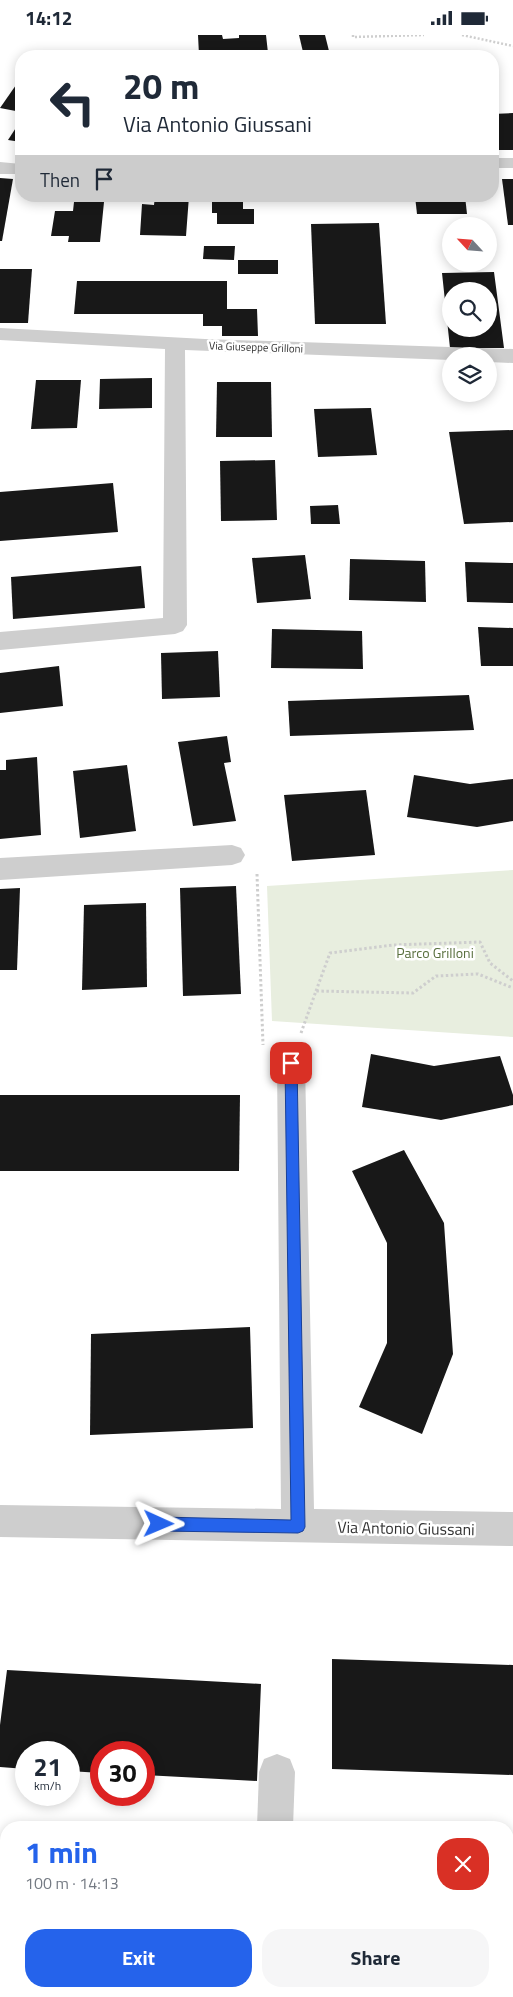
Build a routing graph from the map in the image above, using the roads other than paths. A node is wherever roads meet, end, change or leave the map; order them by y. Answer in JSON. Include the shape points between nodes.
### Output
{"nodes":[{"id":1,"x":499,"y":163,"type":"edge"},
{"id":2,"x":513,"y":163,"type":"edge"},
{"id":3,"x":0,"y":168,"type":"edge"},
{"id":4,"x":15,"y":169,"type":"edge"},
{"id":5,"x":0,"y":334,"type":"edge"},
{"id":6,"x":176,"y":343,"type":"junction"},
{"id":7,"x":513,"y":357,"type":"edge"},
{"id":8,"x":0,"y":641,"type":"edge"},
{"id":9,"x":232,"y":855,"type":"road end"},
{"id":10,"x":0,"y":869,"type":"edge"},
{"id":11,"x":291,"y":1063,"type":"road end"},
{"id":12,"x":0,"y":1521,"type":"edge"},
{"id":13,"x":298,"y":1527,"type":"junction"},
{"id":14,"x":513,"y":1529,"type":"edge"},
{"id":15,"x":277,"y":1772,"type":"dead end"},
{"id":16,"x":275,"y":1821,"type":"edge"}],
"edges":[{"from":1,"to":2,"type":"street"},
{"from":3,"to":4,"type":"street"},
{"from":5,"to":6,"type":"street","name":"Via Giuseppe Grilloni"},
{"from":6,"to":7,"type":"street","name":"Via Giuseppe Grilloni"},
{"from":6,"to":8,"type":"street","via":[[175,625]]},
{"from":9,"to":10,"type":"street"},
{"from":11,"to":13,"type":"street"},
{"from":12,"to":13,"type":"street","name":"Via Antonio Giussani"},
{"from":13,"to":14,"type":"street","name":"Via Antonio Giussani"},
{"from":15,"to":16,"type":"street"}]}
